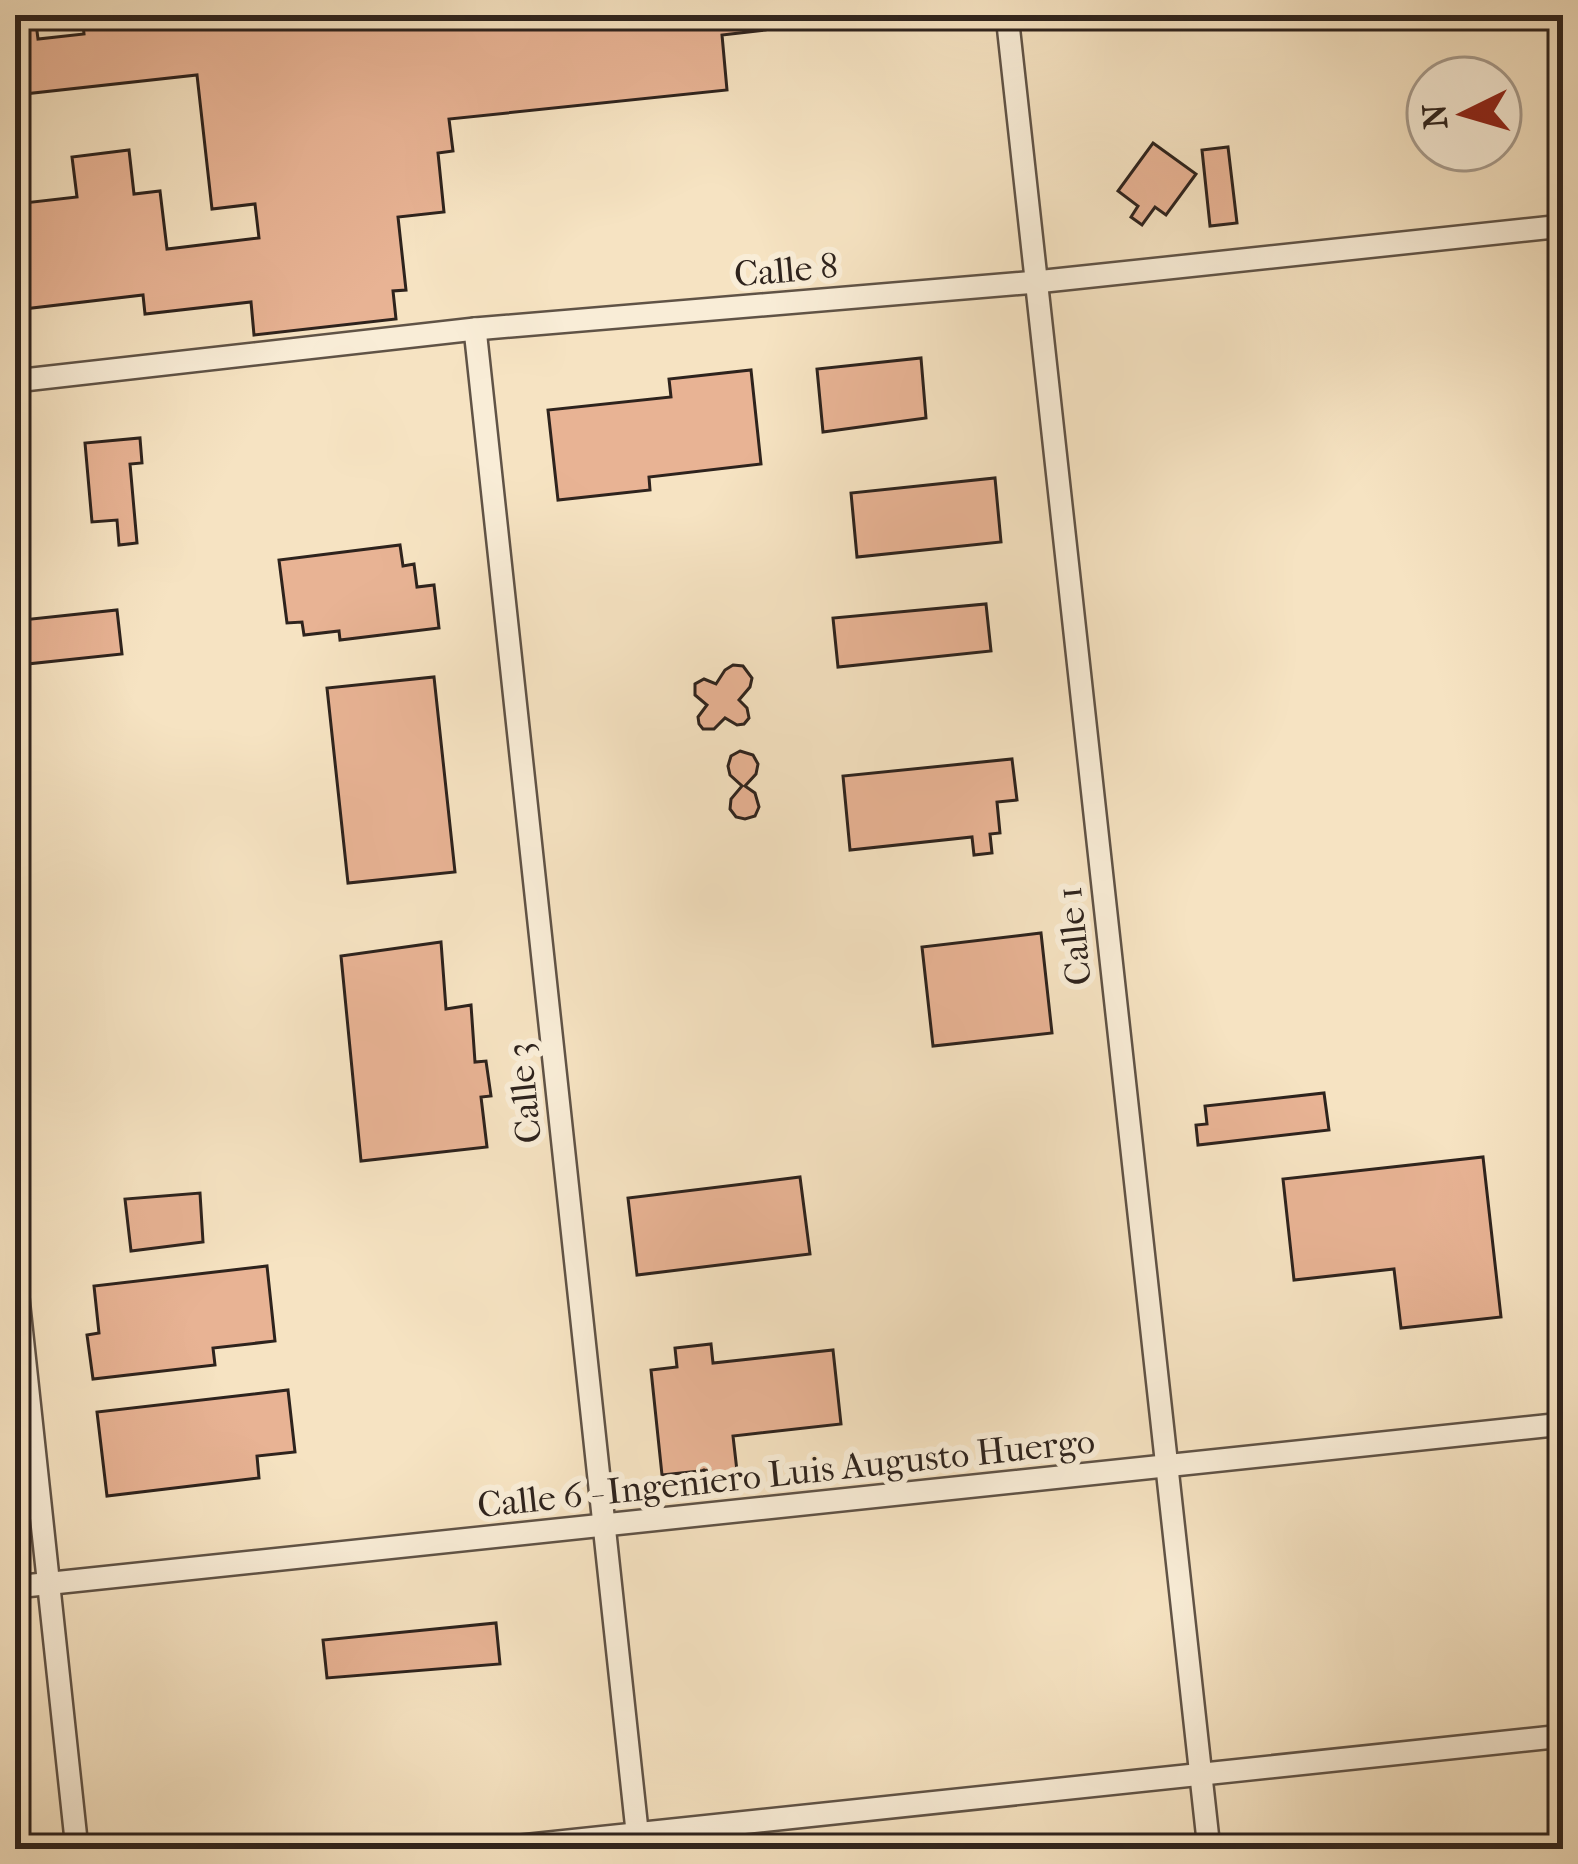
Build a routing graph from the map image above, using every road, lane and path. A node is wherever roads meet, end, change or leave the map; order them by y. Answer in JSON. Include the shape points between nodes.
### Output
{"nodes":[{"id":1,"x":1006,"y":15,"type":"edge"},
{"id":2,"x":1563,"y":226,"type":"edge"},
{"id":3,"x":1036,"y":283,"type":"junction"},
{"id":4,"x":475,"y":329,"type":"junction"},
{"id":5,"x":15,"y":381,"type":"edge"},
{"id":6,"x":15,"y":1270,"type":"edge"},
{"id":7,"x":1563,"y":1424,"type":"edge"},
{"id":8,"x":1166,"y":1466,"type":"junction"},
{"id":9,"x":604,"y":1525,"type":"junction"},
{"id":10,"x":49,"y":1583,"type":"junction"},
{"id":11,"x":15,"y":1587,"type":"edge"},
{"id":12,"x":1563,"y":1736,"type":"edge"},
{"id":13,"x":1202,"y":1774,"type":"junction"},
{"id":14,"x":638,"y":1841,"type":"edge"},
{"id":15,"x":77,"y":1849,"type":"edge"},
{"id":16,"x":493,"y":1849,"type":"edge"},
{"id":17,"x":1209,"y":1849,"type":"edge"}],
"edges":[{"from":1,"to":3,"type":"street","name":"Calle 1"},
{"from":2,"to":3,"type":"street","name":"Calle 8"},
{"from":3,"to":4,"type":"street","name":"Calle 8"},
{"from":3,"to":8,"type":"street","name":"Calle 1"},
{"from":4,"to":5,"type":"street","name":"Calle 8"},
{"from":4,"to":9,"type":"street","name":"Calle 3"},
{"from":6,"to":10,"type":"street"},
{"from":7,"to":8,"type":"street","name":"Calle 6 - Ingeniero Luis Augusto Huergo"},
{"from":8,"to":9,"type":"street","name":"Calle 6 - Ingeniero Luis Augusto Huergo"},
{"from":8,"to":13,"type":"street","name":"Calle 1"},
{"from":9,"to":10,"type":"street","name":"Calle 6 - Ingeniero Luis Augusto Huergo"},
{"from":9,"to":14,"type":"street","name":"Calle 3"},
{"from":10,"to":11,"type":"street","name":"Calle 6 - Ingeniero Luis Augusto Huergo"},
{"from":10,"to":15,"type":"street"},
{"from":12,"to":13,"type":"street"},
{"from":13,"to":14,"type":"street"},
{"from":13,"to":17,"type":"street","name":"Calle 1"},
{"from":14,"to":16,"type":"street"}]}
